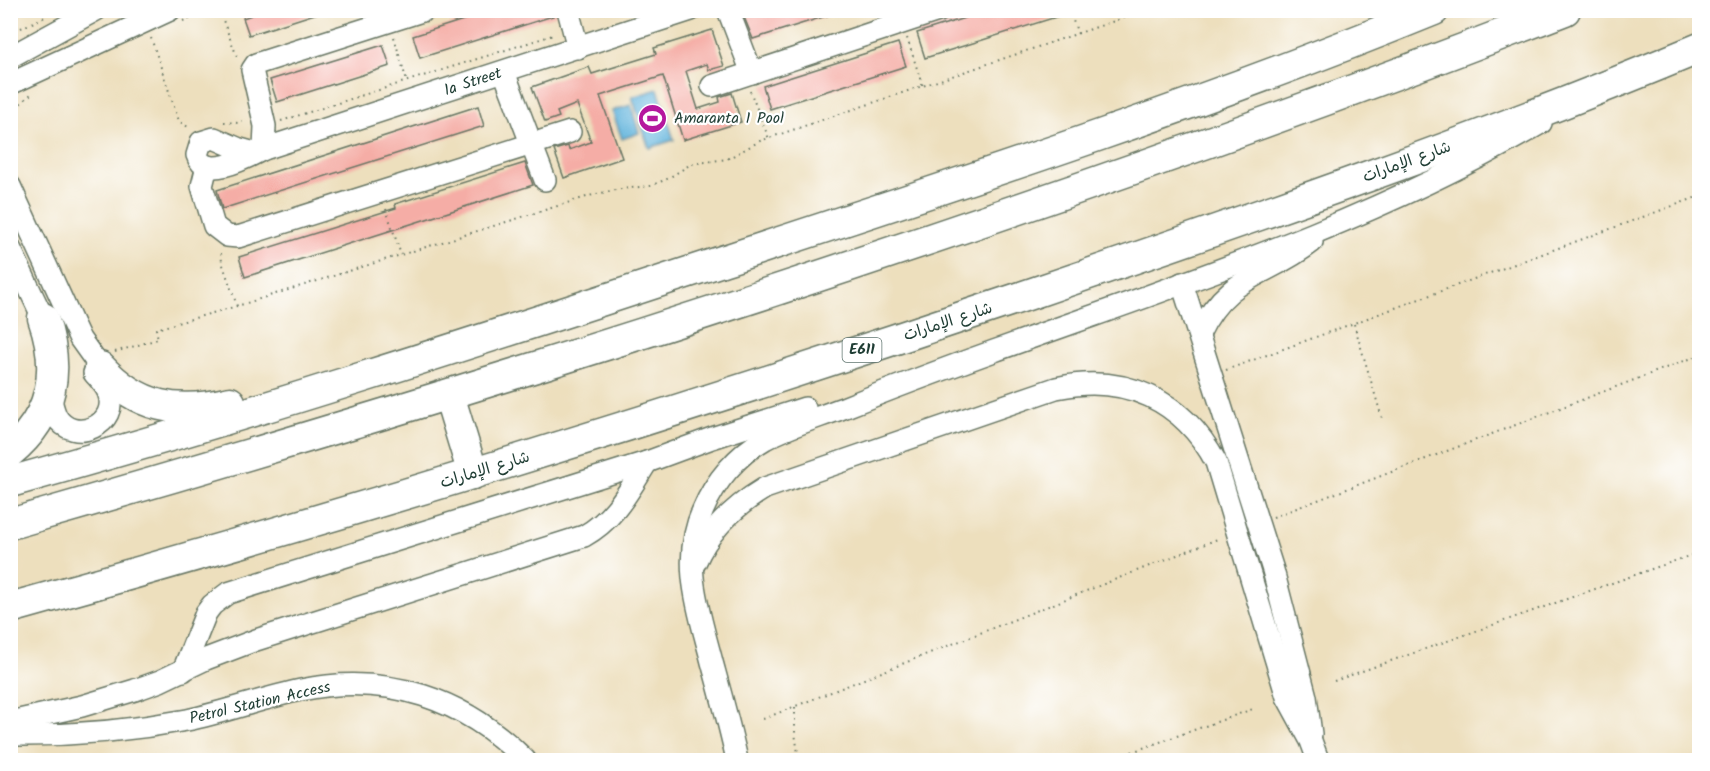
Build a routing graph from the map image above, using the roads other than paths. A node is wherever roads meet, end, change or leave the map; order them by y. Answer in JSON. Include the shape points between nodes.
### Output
{"nodes":[{"id":1,"x":170,"y":10,"type":"edge"},
{"id":2,"x":425,"y":10,"type":"edge"},
{"id":3,"x":691,"y":10,"type":"edge"},
{"id":4,"x":728,"y":10,"type":"edge"},
{"id":5,"x":940,"y":10,"type":"edge"},
{"id":6,"x":1434,"y":10,"type":"edge"},
{"id":7,"x":1565,"y":10,"type":"edge"},
{"id":8,"x":93,"y":12,"type":"edge"},
{"id":9,"x":144,"y":15,"type":"edge"},
{"id":10,"x":573,"y":29,"type":"edge"},
{"id":11,"x":100,"y":42,"type":"junction"},
{"id":12,"x":1700,"y":48,"type":"edge"},
{"id":13,"x":10,"y":57,"type":"edge"},
{"id":14,"x":504,"y":72,"type":"junction"},
{"id":15,"x":748,"y":74,"type":"junction"},
{"id":16,"x":10,"y":84,"type":"edge"},
{"id":17,"x":712,"y":86,"type":"dead end"},
{"id":18,"x":1582,"y":97,"type":"junction"},
{"id":19,"x":570,"y":132,"type":"dead end"},
{"id":20,"x":532,"y":144,"type":"junction"},
{"id":21,"x":260,"y":151,"type":"junction"},
{"id":22,"x":209,"y":167,"type":"junction"},
{"id":23,"x":545,"y":180,"type":"dead end"},
{"id":24,"x":10,"y":186,"type":"edge"},
{"id":25,"x":1329,"y":226,"type":"junction"},
{"id":26,"x":10,"y":248,"type":"edge"},
{"id":27,"x":1182,"y":283,"type":"junction"},
{"id":28,"x":43,"y":318,"type":"joint"},
{"id":29,"x":1199,"y":334,"type":"junction"},
{"id":30,"x":80,"y":339,"type":"junction"},
{"id":31,"x":105,"y":359,"type":"joint"},
{"id":32,"x":403,"y":365,"type":"junction"},
{"id":33,"x":930,"y":374,"type":"junction"},
{"id":34,"x":50,"y":393,"type":"junction"},
{"id":35,"x":449,"y":395,"type":"junction"},
{"id":36,"x":10,"y":452,"type":"edge"},
{"id":37,"x":647,"y":462,"type":"junction"},
{"id":38,"x":473,"y":474,"type":"junction"},
{"id":39,"x":10,"y":482,"type":"edge"},
{"id":40,"x":10,"y":524,"type":"edge"},
{"id":41,"x":691,"y":571,"type":"junction"},
{"id":42,"x":10,"y":608,"type":"edge"},
{"id":43,"x":183,"y":671,"type":"junction"},
{"id":44,"x":10,"y":722,"type":"edge"},
{"id":45,"x":10,"y":735,"type":"edge"},
{"id":46,"x":1315,"y":751,"type":"edge"},
{"id":47,"x":525,"y":760,"type":"edge"},
{"id":48,"x":738,"y":760,"type":"edge"}],
"edges":[{"from":1,"to":9,"type":"street"},
{"from":2,"to":21,"type":"street","via":[[256,64],[252,70]]},
{"from":3,"to":10,"type":"street","name":"1a Street"},
{"from":4,"to":15,"type":"street"},
{"from":5,"to":15,"type":"street"},
{"from":6,"to":32,"type":"highway","via":[[1261,77],[1012,165]]},
{"from":7,"to":35,"type":"highway","via":[[1311,106],[968,228]]},
{"from":8,"to":11,"type":"street","via":[[100,22]]},
{"from":8,"to":13,"type":"street"},
{"from":9,"to":11,"type":"street"},
{"from":10,"to":14,"type":"street","name":"1a Street"},
{"from":11,"to":16,"type":"street"},
{"from":12,"to":18,"type":"highway","name":"شارع الإمارات","number":"E611"},
{"from":14,"to":20,"type":"street"},
{"from":14,"to":21,"type":"street","name":"1a Street"},
{"from":15,"to":17,"type":"street"},
{"from":18,"to":25,"type":"street","via":[[1478,159]]},
{"from":18,"to":38,"type":"highway","name":"شارع الإمارات","number":"E611","via":[[1268,212],[951,321]]},
{"from":19,"to":20,"type":"street"},
{"from":20,"to":22,"type":"street","via":[[238,237],[227,236],[214,226],[202,192],[202,180]]},
{"from":20,"to":23,"type":"street"},
{"from":21,"to":22,"type":"street","name":"1a Street","via":[[242,161]]},
{"from":21,"to":22,"type":"street","via":[[209,138],[201,142],[197,155]]},
{"from":24,"to":30,"type":"street"},
{"from":25,"to":27,"type":"street"},
{"from":25,"to":29,"type":"street","via":[[1294,255],[1229,292]]},
{"from":26,"to":28,"type":"street"},
{"from":27,"to":29,"type":"street"},
{"from":27,"to":33,"type":"street"},
{"from":28,"to":34,"type":"highway","via":[[52,352]]},
{"from":29,"to":46,"type":"street","via":[[1274,570],[1306,696]]},
{"from":30,"to":31,"type":"street"},
{"from":30,"to":34,"type":"street","via":[[87,362],[109,394],[108,414],[93,428],[73,429],[57,416]]},
{"from":31,"to":32,"type":"highway","via":[[125,390],[140,399],[191,409],[365,368]]},
{"from":32,"to":39,"type":"highway"},
{"from":33,"to":37,"type":"street","via":[[787,414]]},
{"from":33,"to":41,"type":"street","via":[[783,431],[748,450],[733,463],[710,495],[695,531]]},
{"from":34,"to":36,"type":"highway","via":[[37,423]]},
{"from":35,"to":38,"type":"highway"},
{"from":35,"to":40,"type":"highway"},
{"from":37,"to":43,"type":"street","via":[[615,512],[584,536],[256,640]]},
{"from":37,"to":43,"type":"street","via":[[228,593],[206,613]]},
{"from":38,"to":42,"type":"highway","name":"شارع الإمارات","number":"E611"},
{"from":41,"to":46,"type":"street","via":[[726,516],[765,488],[1056,388],[1085,383],[1129,388],[1156,399],[1181,416],[1201,437],[1216,462],[1287,697]]},
{"from":41,"to":48,"type":"street"},
{"from":43,"to":44,"type":"street","via":[[108,699]]},
{"from":45,"to":47,"type":"street","name":"Petrol Station Access","via":[[130,729],[190,719],[300,690],[356,684],[384,686],[438,700],[487,727]]}]}
